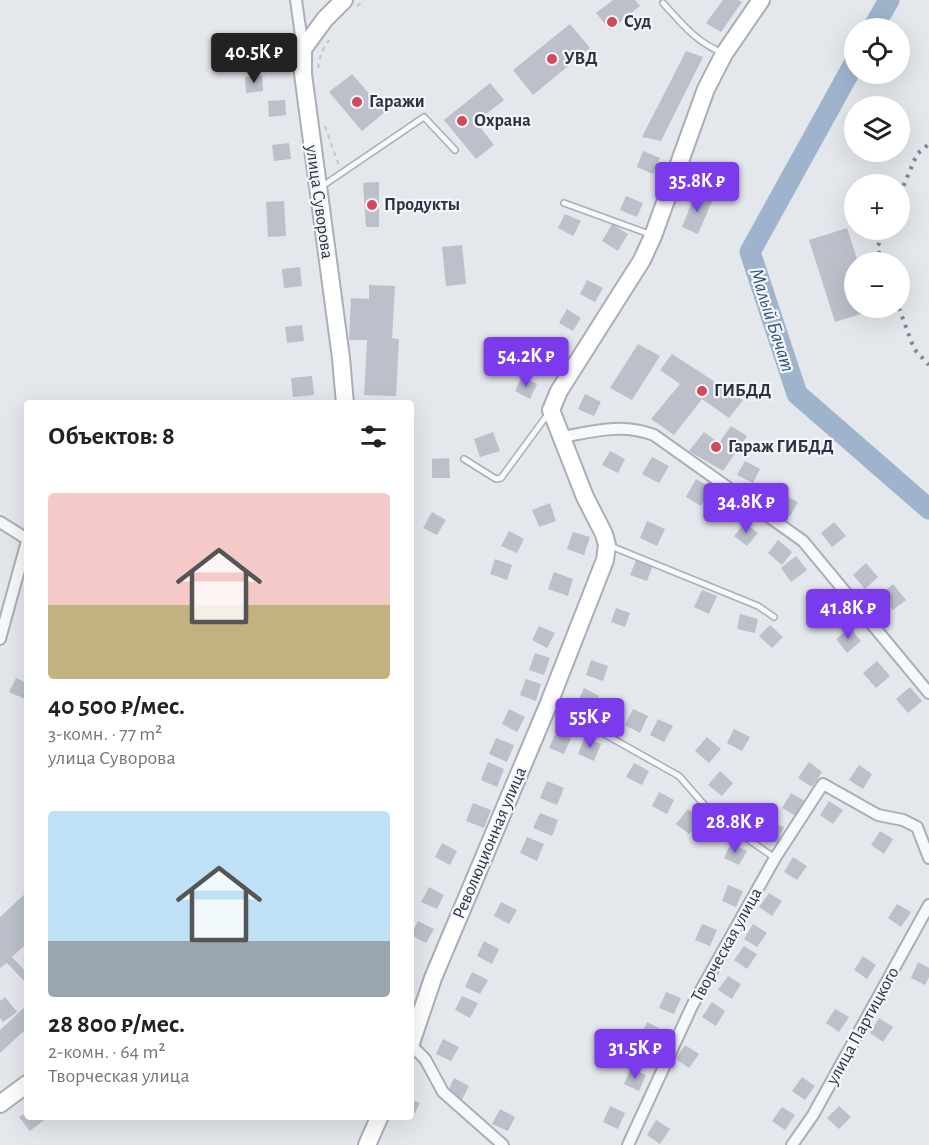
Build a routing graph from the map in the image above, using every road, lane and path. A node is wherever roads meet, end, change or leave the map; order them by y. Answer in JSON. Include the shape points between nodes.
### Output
{"nodes":[{"id":1,"x":296,"y":0,"type":"edge"},
{"id":2,"x":364,"y":0,"type":"edge"},
{"id":3,"x":761,"y":0,"type":"edge"},
{"id":4,"x":350,"y":3,"type":"edge"},
{"id":5,"x":663,"y":3,"type":"dead end"},
{"id":6,"x":331,"y":35,"type":"dead end"},
{"id":7,"x":303,"y":49,"type":"junction"},
{"id":8,"x":724,"y":54,"type":"junction"},
{"id":9,"x":318,"y":70,"type":"dead end"},
{"id":10,"x":323,"y":121,"type":"dead end"},
{"id":11,"x":455,"y":150,"type":"dead end"},
{"id":12,"x":341,"y":173,"type":"junction"},
{"id":13,"x":318,"y":190,"type":"junction"},
{"id":14,"x":564,"y":203,"type":"dead end"},
{"id":15,"x":653,"y":236,"type":"junction"},
{"id":16,"x":345,"y":400,"type":"edge"},
{"id":17,"x":551,"y":411,"type":"junction"},
{"id":18,"x":562,"y":437,"type":"junction"},
{"id":19,"x":464,"y":459,"type":"dead end"},
{"id":20,"x":0,"y":522,"type":"edge"},
{"id":21,"x":24,"y":538,"type":"edge"},
{"id":22,"x":607,"y":545,"type":"junction"},
{"id":23,"x":24,"y":551,"type":"edge"},
{"id":24,"x":774,"y":617,"type":"dead end"},
{"id":25,"x":0,"y":639,"type":"edge"},
{"id":26,"x":929,"y":693,"type":"edge"},
{"id":27,"x":549,"y":703,"type":"junction"},
{"id":28,"x":775,"y":858,"type":"junction"},
{"id":29,"x":929,"y":858,"type":"edge"},
{"id":30,"x":929,"y":905,"type":"edge"},
{"id":31,"x":414,"y":1035,"type":"edge"},
{"id":32,"x":414,"y":1047,"type":"edge"},
{"id":33,"x":24,"y":1086,"type":"edge"},
{"id":34,"x":0,"y":1104,"type":"edge"},
{"id":35,"x":378,"y":1120,"type":"edge"},
{"id":36,"x":367,"y":1145,"type":"edge"},
{"id":37,"x":503,"y":1145,"type":"edge"},
{"id":38,"x":628,"y":1145,"type":"edge"},
{"id":39,"x":792,"y":1145,"type":"edge"}],
"edges":[{"from":1,"to":7,"type":"street","name":"улица Суворова"},
{"from":2,"to":4,"type":"path"},
{"from":3,"to":8,"type":"street"},
{"from":4,"to":7,"type":"street","via":[[325,19]]},
{"from":5,"to":8,"type":"lane","via":[[691,35]]},
{"from":6,"to":9,"type":"path","via":[[321,53]]},
{"from":7,"to":13,"type":"street","name":"улица Суворова"},
{"from":8,"to":15,"type":"street","via":[[706,89]]},
{"from":10,"to":12,"type":"path"},
{"from":11,"to":12,"type":"lane","via":[[424,117]]},
{"from":12,"to":13,"type":"lane"},
{"from":13,"to":16,"type":"street","name":"улица Суворова"},
{"from":14,"to":15,"type":"lane"},
{"from":15,"to":17,"type":"street","via":[[559,391]]},
{"from":17,"to":18,"type":"street"},
{"from":17,"to":19,"type":"lane","via":[[501,478],[496,479]]},
{"from":18,"to":22,"type":"street"},
{"from":18,"to":26,"type":"street","via":[[614,427],[654,435],[802,541]]},
{"from":20,"to":21,"type":"street"},
{"from":22,"to":24,"type":"lane","via":[[758,606]]},
{"from":22,"to":27,"type":"street","name":"Революционная улица","via":[[605,560]]},
{"from":23,"to":25,"type":"street"},
{"from":27,"to":28,"type":"lane","via":[[679,776],[712,815]]},
{"from":27,"to":31,"type":"street","name":"Революционная улица","via":[[433,978]]},
{"from":28,"to":29,"type":"street","name":"Творческая улица","via":[[823,784],[878,815],[917,826]]},
{"from":28,"to":38,"type":"street","name":"Творческая улица","via":[[692,1006]]},
{"from":30,"to":39,"type":"street","name":"улица Партицкого","via":[[813,1115]]},
{"from":32,"to":37,"type":"street","via":[[443,1092]]},
{"from":33,"to":34,"type":"street"},
{"from":35,"to":36,"type":"street"}]}
